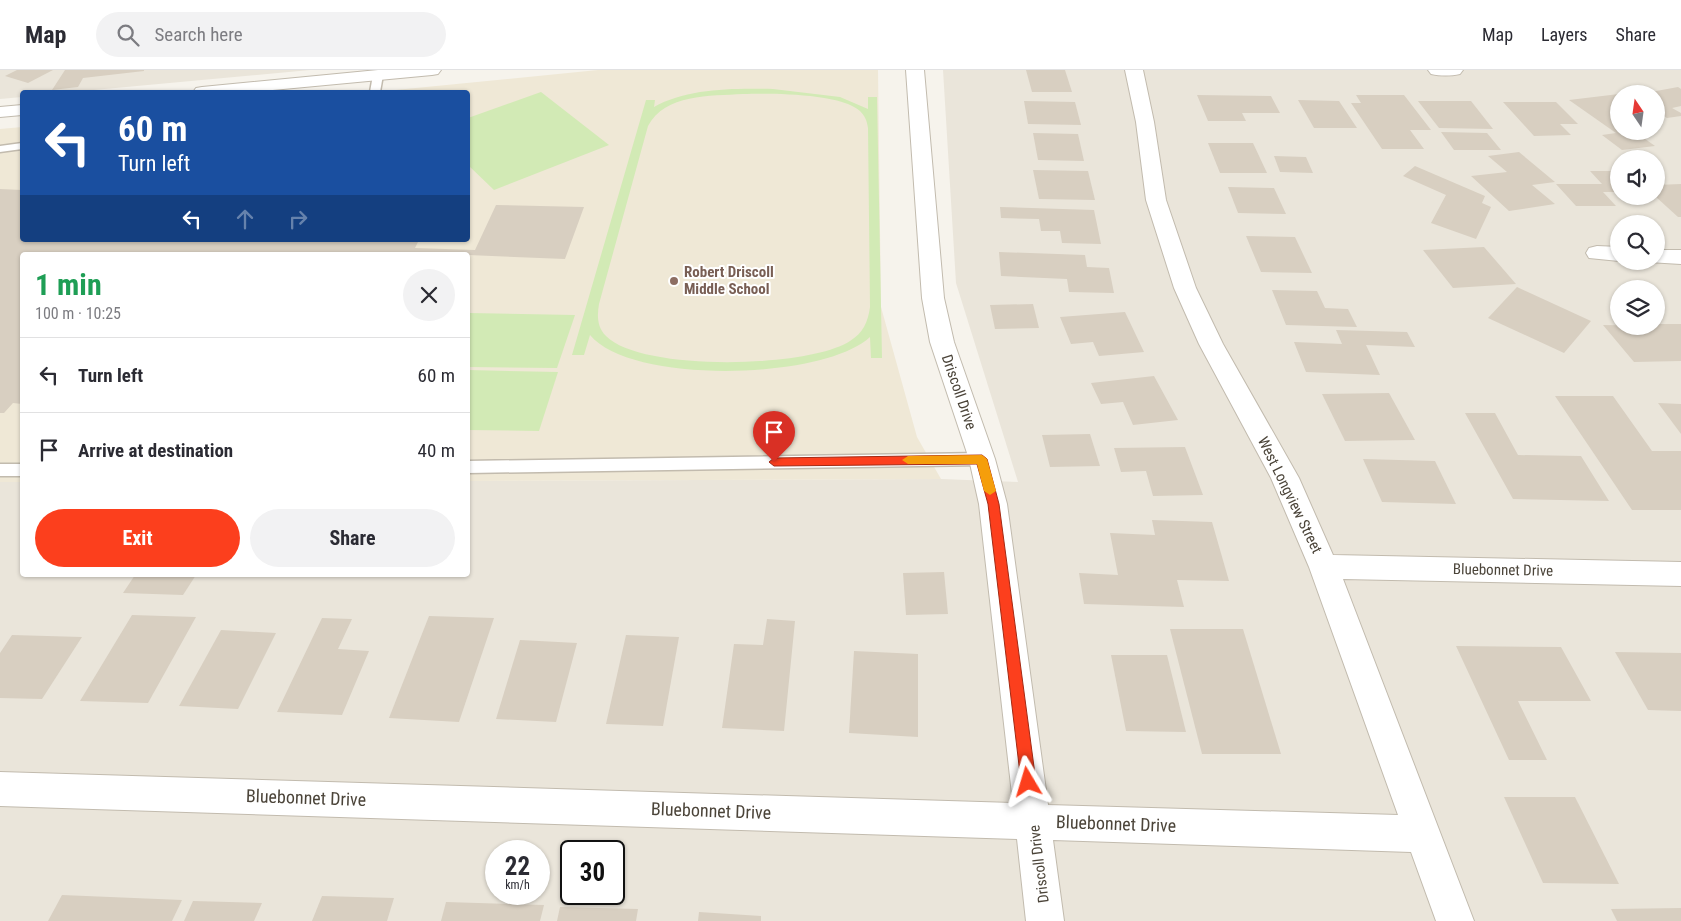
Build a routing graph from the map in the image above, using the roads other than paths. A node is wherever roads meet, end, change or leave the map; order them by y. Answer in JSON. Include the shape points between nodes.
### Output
{"nodes":[{"id":1,"x":245,"y":70,"type":"edge"},
{"id":2,"x":432,"y":70,"type":"edge"},
{"id":3,"x":915,"y":70,"type":"edge"},
{"id":4,"x":1134,"y":70,"type":"edge"},
{"id":5,"x":1437,"y":70,"type":"edge"},
{"id":6,"x":1454,"y":70,"type":"edge"},
{"id":7,"x":376,"y":84,"type":"edge"},
{"id":8,"x":233,"y":90,"type":"joint"},
{"id":9,"x":20,"y":110,"type":"edge"},
{"id":10,"x":0,"y":113,"type":"edge"},
{"id":11,"x":20,"y":146,"type":"edge"},
{"id":12,"x":0,"y":149,"type":"edge"},
{"id":13,"x":1597,"y":253,"type":"dead end"},
{"id":14,"x":1610,"y":254,"type":"edge"},
{"id":15,"x":1665,"y":257,"type":"edge"},
{"id":16,"x":1681,"y":257,"type":"edge"},
{"id":17,"x":982,"y":459,"type":"junction"},
{"id":18,"x":470,"y":467,"type":"edge"},
{"id":19,"x":0,"y":470,"type":"edge"},
{"id":20,"x":20,"y":470,"type":"edge"},
{"id":21,"x":1324,"y":567,"type":"junction"},
{"id":22,"x":1681,"y":574,"type":"edge"},
{"id":23,"x":0,"y":789,"type":"edge"},
{"id":24,"x":1034,"y":821,"type":"junction"},
{"id":25,"x":1422,"y":834,"type":"junction"},
{"id":26,"x":1045,"y":921,"type":"edge"},
{"id":27,"x":1455,"y":921,"type":"edge"}],
"edges":[{"from":1,"to":8,"type":"street"},
{"from":2,"to":7,"type":"street"},
{"from":3,"to":17,"type":"street","name":"Driscoll Drive","via":[[933,298],[942,342]]},
{"from":4,"to":21,"type":"street","name":"West Longview Street","via":[[1156,200],[1185,288],[1211,344],[1286,478]]},
{"from":5,"to":6,"type":"street"},
{"from":7,"to":8,"type":"street"},
{"from":9,"to":10,"type":"street"},
{"from":11,"to":12,"type":"lane"},
{"from":13,"to":14,"type":"street"},
{"from":15,"to":16,"type":"street"},
{"from":17,"to":18,"type":"lane"},
{"from":17,"to":24,"type":"street","name":"Driscoll Drive","via":[[993,504]]},
{"from":19,"to":20,"type":"lane"},
{"from":21,"to":22,"type":"street","name":"Bluebonnet Drive"},
{"from":21,"to":25,"type":"street","name":"West Longview Street"},
{"from":23,"to":24,"type":"street","name":"Bluebonnet Drive"},
{"from":24,"to":25,"type":"street","name":"Bluebonnet Drive"},
{"from":24,"to":26,"type":"street","name":"Driscoll Drive"},
{"from":25,"to":27,"type":"street","name":"West Longview Street"}]}
